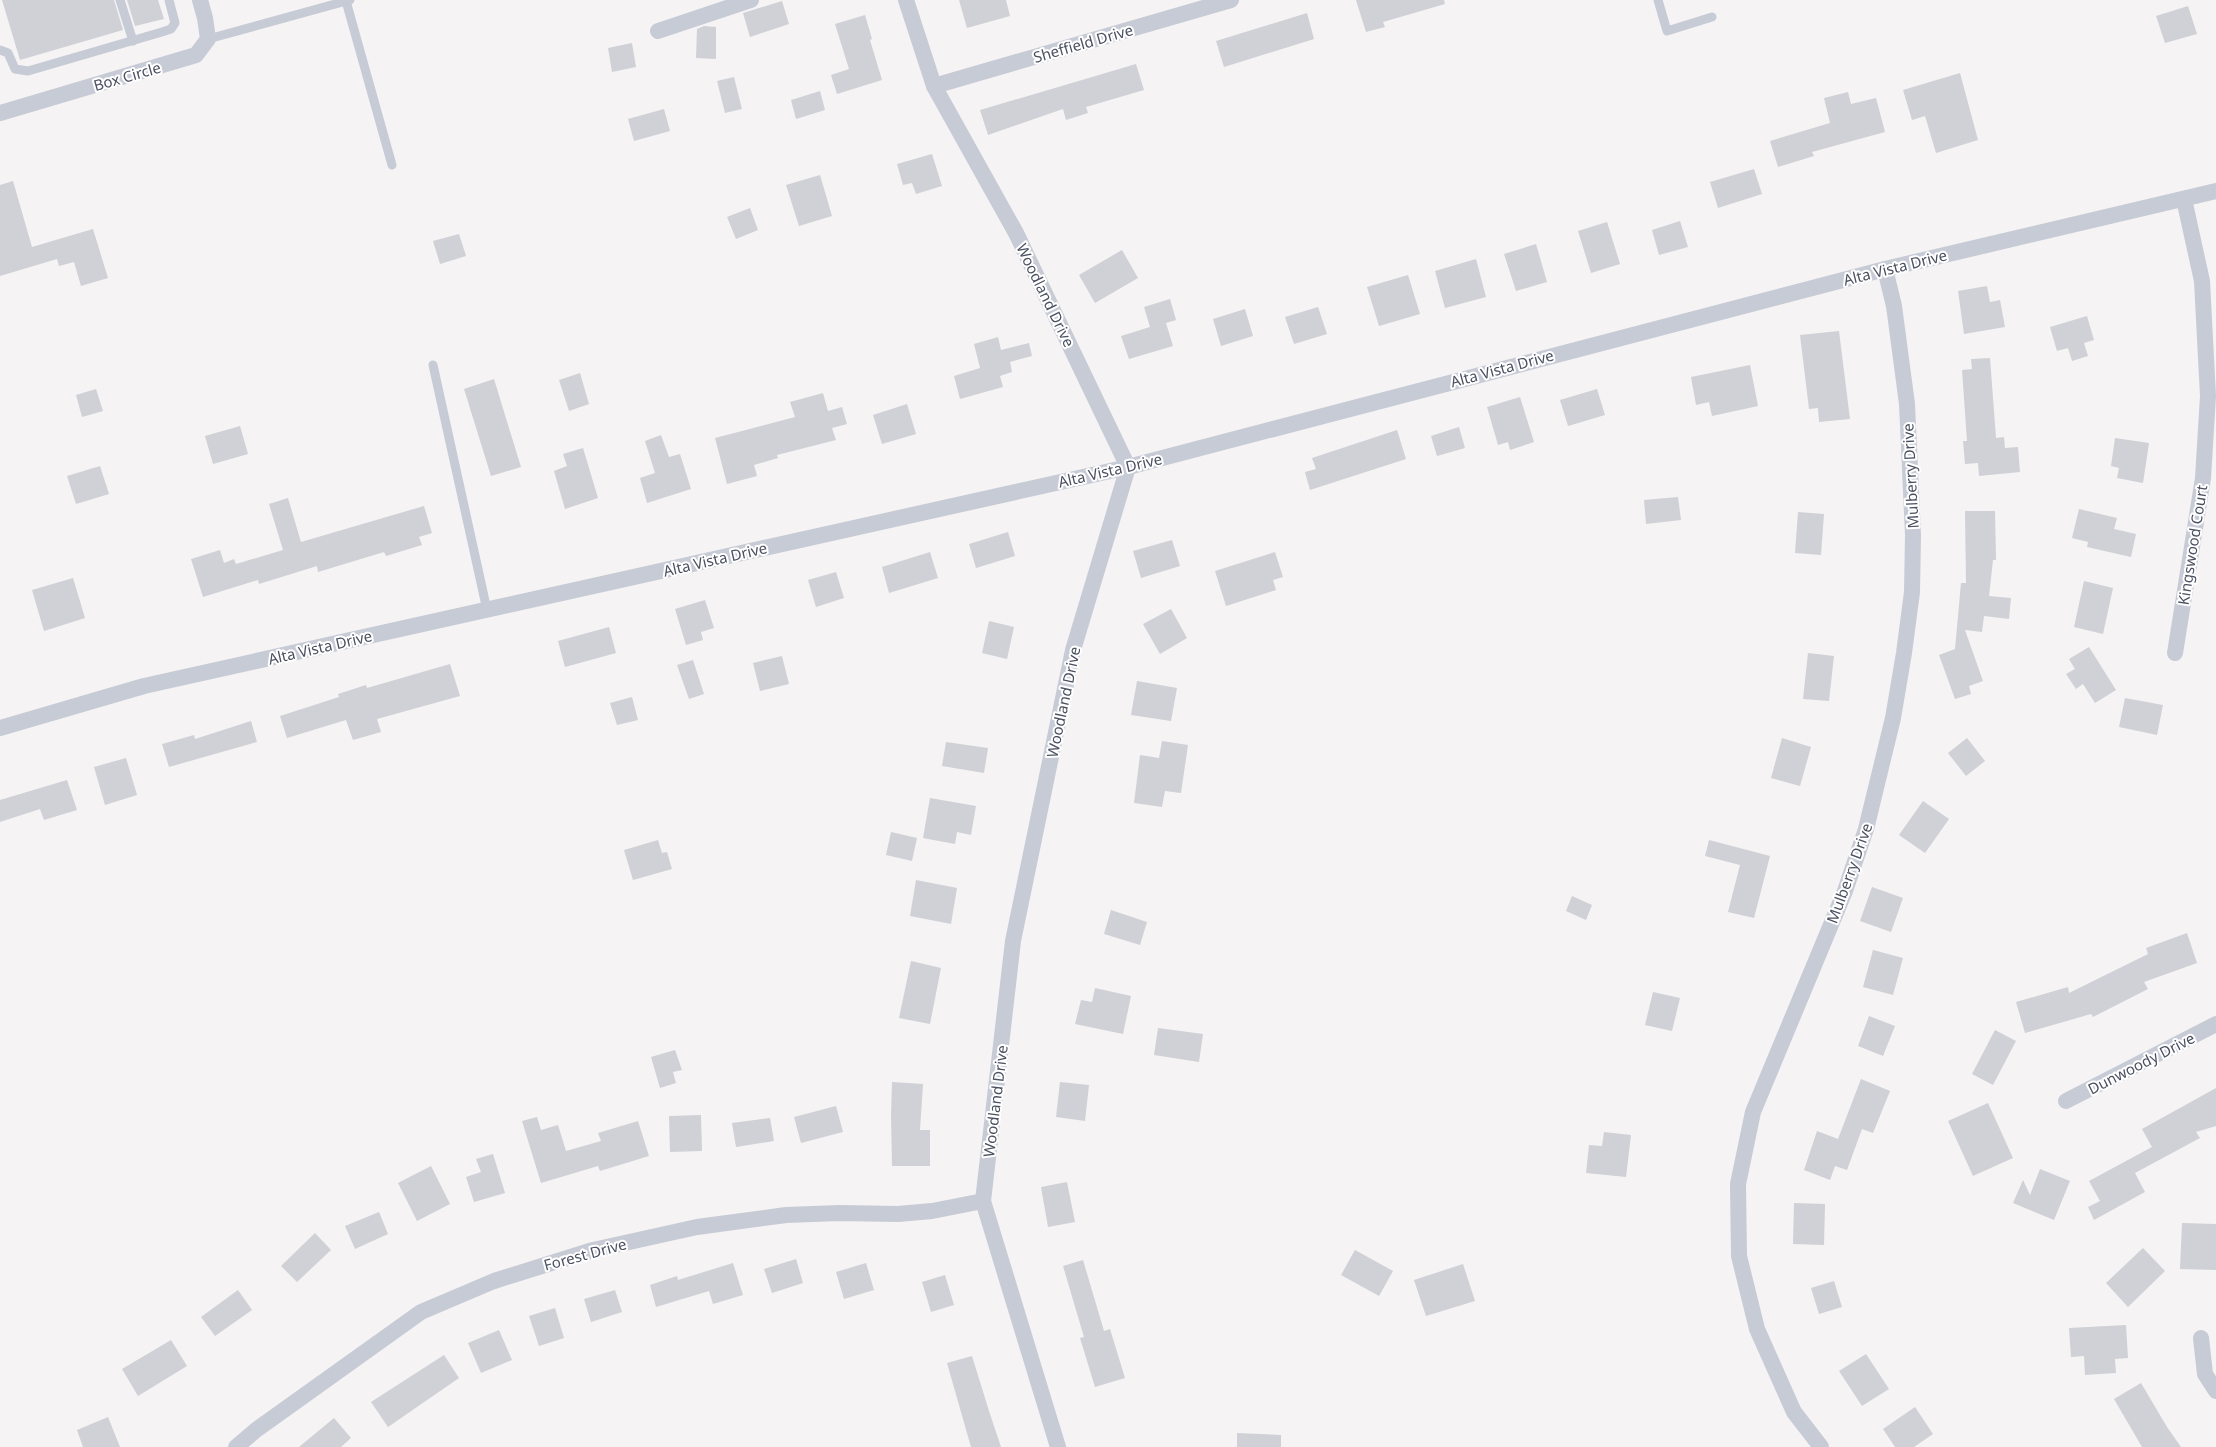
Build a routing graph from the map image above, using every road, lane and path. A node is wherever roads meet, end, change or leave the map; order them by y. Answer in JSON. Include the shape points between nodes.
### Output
{"nodes":[{"id":1,"x":120,"y":0,"type":"edge"},
{"id":2,"x":169,"y":0,"type":"edge"},
{"id":3,"x":200,"y":0,"type":"edge"},
{"id":4,"x":751,"y":0,"type":"edge"},
{"id":5,"x":906,"y":0,"type":"edge"},
{"id":6,"x":1231,"y":0,"type":"edge"},
{"id":7,"x":1658,"y":0,"type":"edge"},
{"id":8,"x":348,"y":1,"type":"edge"},
{"id":9,"x":1712,"y":18,"type":"dead end"},
{"id":10,"x":658,"y":31,"type":"dead end"},
{"id":11,"x":208,"y":39,"type":"junction"},
{"id":12,"x":133,"y":41,"type":"junction"},
{"id":13,"x":0,"y":50,"type":"edge"},
{"id":14,"x":934,"y":86,"type":"junction"},
{"id":15,"x":0,"y":113,"type":"edge"},
{"id":16,"x":392,"y":165,"type":"dead end"},
{"id":17,"x":2216,"y":191,"type":"edge"},
{"id":18,"x":2184,"y":199,"type":"junction"},
{"id":19,"x":1886,"y":269,"type":"junction"},
{"id":20,"x":433,"y":365,"type":"dead end"},
{"id":21,"x":1128,"y":466,"type":"junction"},
{"id":22,"x":488,"y":610,"type":"junction"},
{"id":23,"x":2176,"y":653,"type":"dead end"},
{"id":24,"x":0,"y":728,"type":"edge"},
{"id":25,"x":2216,"y":1024,"type":"edge"},
{"id":26,"x":2066,"y":1101,"type":"dead end"},
{"id":27,"x":983,"y":1201,"type":"junction"},
{"id":28,"x":2201,"y":1338,"type":"dead end"},
{"id":29,"x":2216,"y":1391,"type":"edge"},
{"id":30,"x":236,"y":1447,"type":"edge"},
{"id":31,"x":1058,"y":1447,"type":"edge"},
{"id":32,"x":1821,"y":1447,"type":"edge"}],
"edges":[{"from":1,"to":12,"type":"lane"},
{"from":2,"to":12,"type":"lane","via":[[175,23],[171,28]]},
{"from":3,"to":11,"type":"street"},
{"from":4,"to":10,"type":"street"},
{"from":5,"to":14,"type":"street","name":"Woodland Drive"},
{"from":6,"to":14,"type":"street","name":"Sheffield Drive"},
{"from":7,"to":9,"type":"lane","via":[[1667,31]]},
{"from":8,"to":11,"type":"lane"},
{"from":8,"to":16,"type":"lane"},
{"from":11,"to":15,"type":"street","name":"Box Circle","via":[[196,55]]},
{"from":12,"to":13,"type":"lane","via":[[28,71],[15,69],[8,53]]},
{"from":14,"to":21,"type":"street","name":"Woodland Drive","via":[[1016,233]]},
{"from":17,"to":18,"type":"street","name":"Alta Vista Drive"},
{"from":18,"to":19,"type":"street","name":"Alta Vista Drive"},
{"from":18,"to":23,"type":"street","name":"Kingswood Court","via":[[2202,280],[2208,396],[2203,478]]},
{"from":19,"to":21,"type":"street","name":"Alta Vista Drive"},
{"from":19,"to":32,"type":"street","name":"Mulberry Drive","via":[[1907,404],[1913,535],[1912,592],[1904,653],[1893,718],[1866,829],[1845,891],[1753,1112],[1738,1184],[1740,1256],[1757,1329],[1794,1412]]},
{"from":20,"to":22,"type":"lane"},
{"from":21,"to":22,"type":"street","name":"Alta Vista Drive"},
{"from":21,"to":27,"type":"street","name":"Woodland Drive","via":[[1073,650],[1013,941]]},
{"from":22,"to":24,"type":"street","name":"Alta Vista Drive","via":[[144,686]]},
{"from":25,"to":26,"type":"street","name":"Dunwoody Drive"},
{"from":27,"to":30,"type":"street","name":"Forest Drive","via":[[924,1212],[786,1215],[697,1227],[593,1250],[494,1281],[421,1312]]},
{"from":27,"to":31,"type":"street","name":"Woodland Drive"},
{"from":28,"to":29,"type":"street","via":[[2205,1374]]}]}
